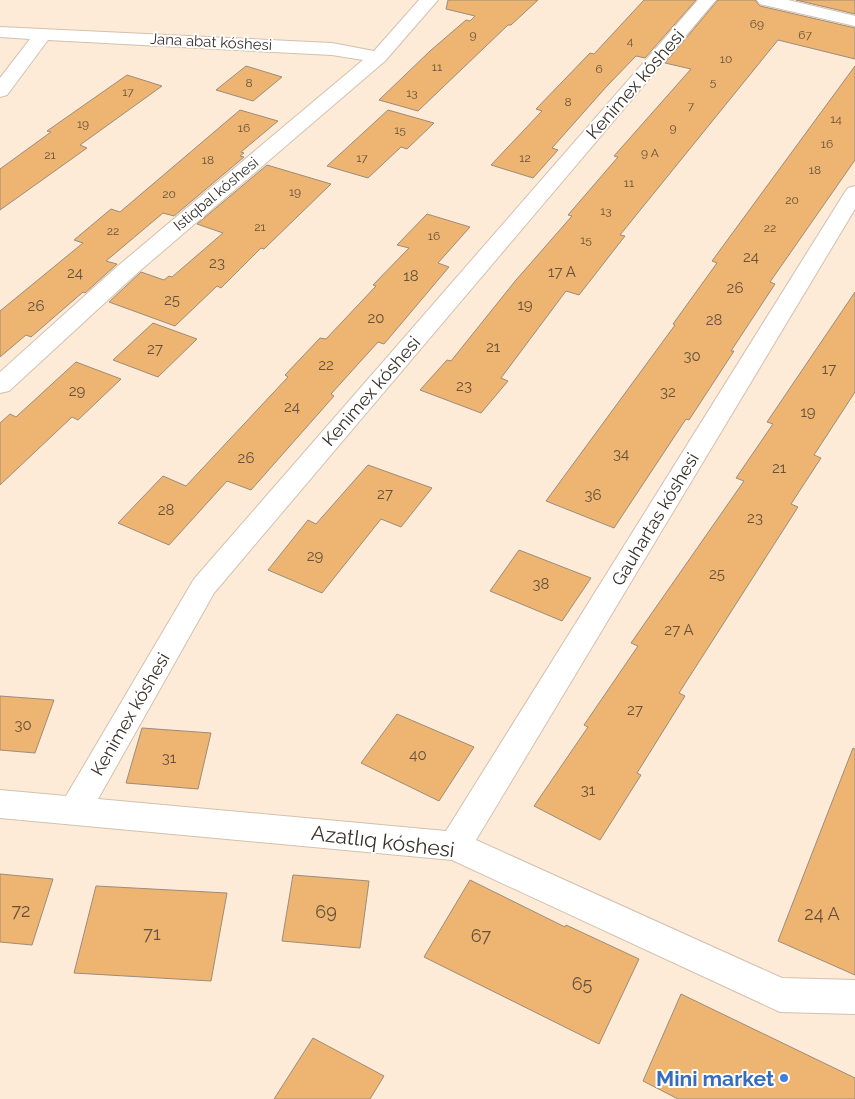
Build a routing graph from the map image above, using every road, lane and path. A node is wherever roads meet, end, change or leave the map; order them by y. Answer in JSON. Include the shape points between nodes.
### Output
{"nodes":[{"id":1,"x":429,"y":0,"type":"edge"},
{"id":2,"x":707,"y":0,"type":"edge"},
{"id":3,"x":766,"y":0,"type":"edge"},
{"id":4,"x":855,"y":21,"type":"edge"},
{"id":5,"x":0,"y":32,"type":"edge"},
{"id":6,"x":44,"y":33,"type":"junction"},
{"id":7,"x":378,"y":56,"type":"junction"},
{"id":8,"x":0,"y":91,"type":"edge"},
{"id":9,"x":855,"y":192,"type":"edge"},
{"id":10,"x":0,"y":385,"type":"edge"},
{"id":11,"x":0,"y":804,"type":"edge"},
{"id":12,"x":75,"y":810,"type":"junction"},
{"id":13,"x":455,"y":846,"type":"junction"},
{"id":14,"x":855,"y":997,"type":"edge"}],
"edges":[{"from":1,"to":7,"type":"street","name":"Istiqbal kóshesi"},
{"from":2,"to":12,"type":"street","name":"Kenimex kóshesi","via":[[204,586]]},
{"from":3,"to":4,"type":"street"},
{"from":5,"to":6,"type":"street","name":"Jana abat kóshesi"},
{"from":6,"to":7,"type":"street","name":"Jana abat kóshesi","via":[[332,48]]},
{"from":6,"to":8,"type":"street"},
{"from":7,"to":10,"type":"street","name":"Istiqbal kóshesi","via":[[127,270]]},
{"from":9,"to":13,"type":"street","name":"Gauhartas kóshesi"},
{"from":11,"to":12,"type":"street","name":"Azatlıq kóshesi"},
{"from":12,"to":13,"type":"street","name":"Azatlıq kóshesi"},
{"from":13,"to":14,"type":"street","name":"Azatlıq kóshesi","via":[[780,995]]}]}
